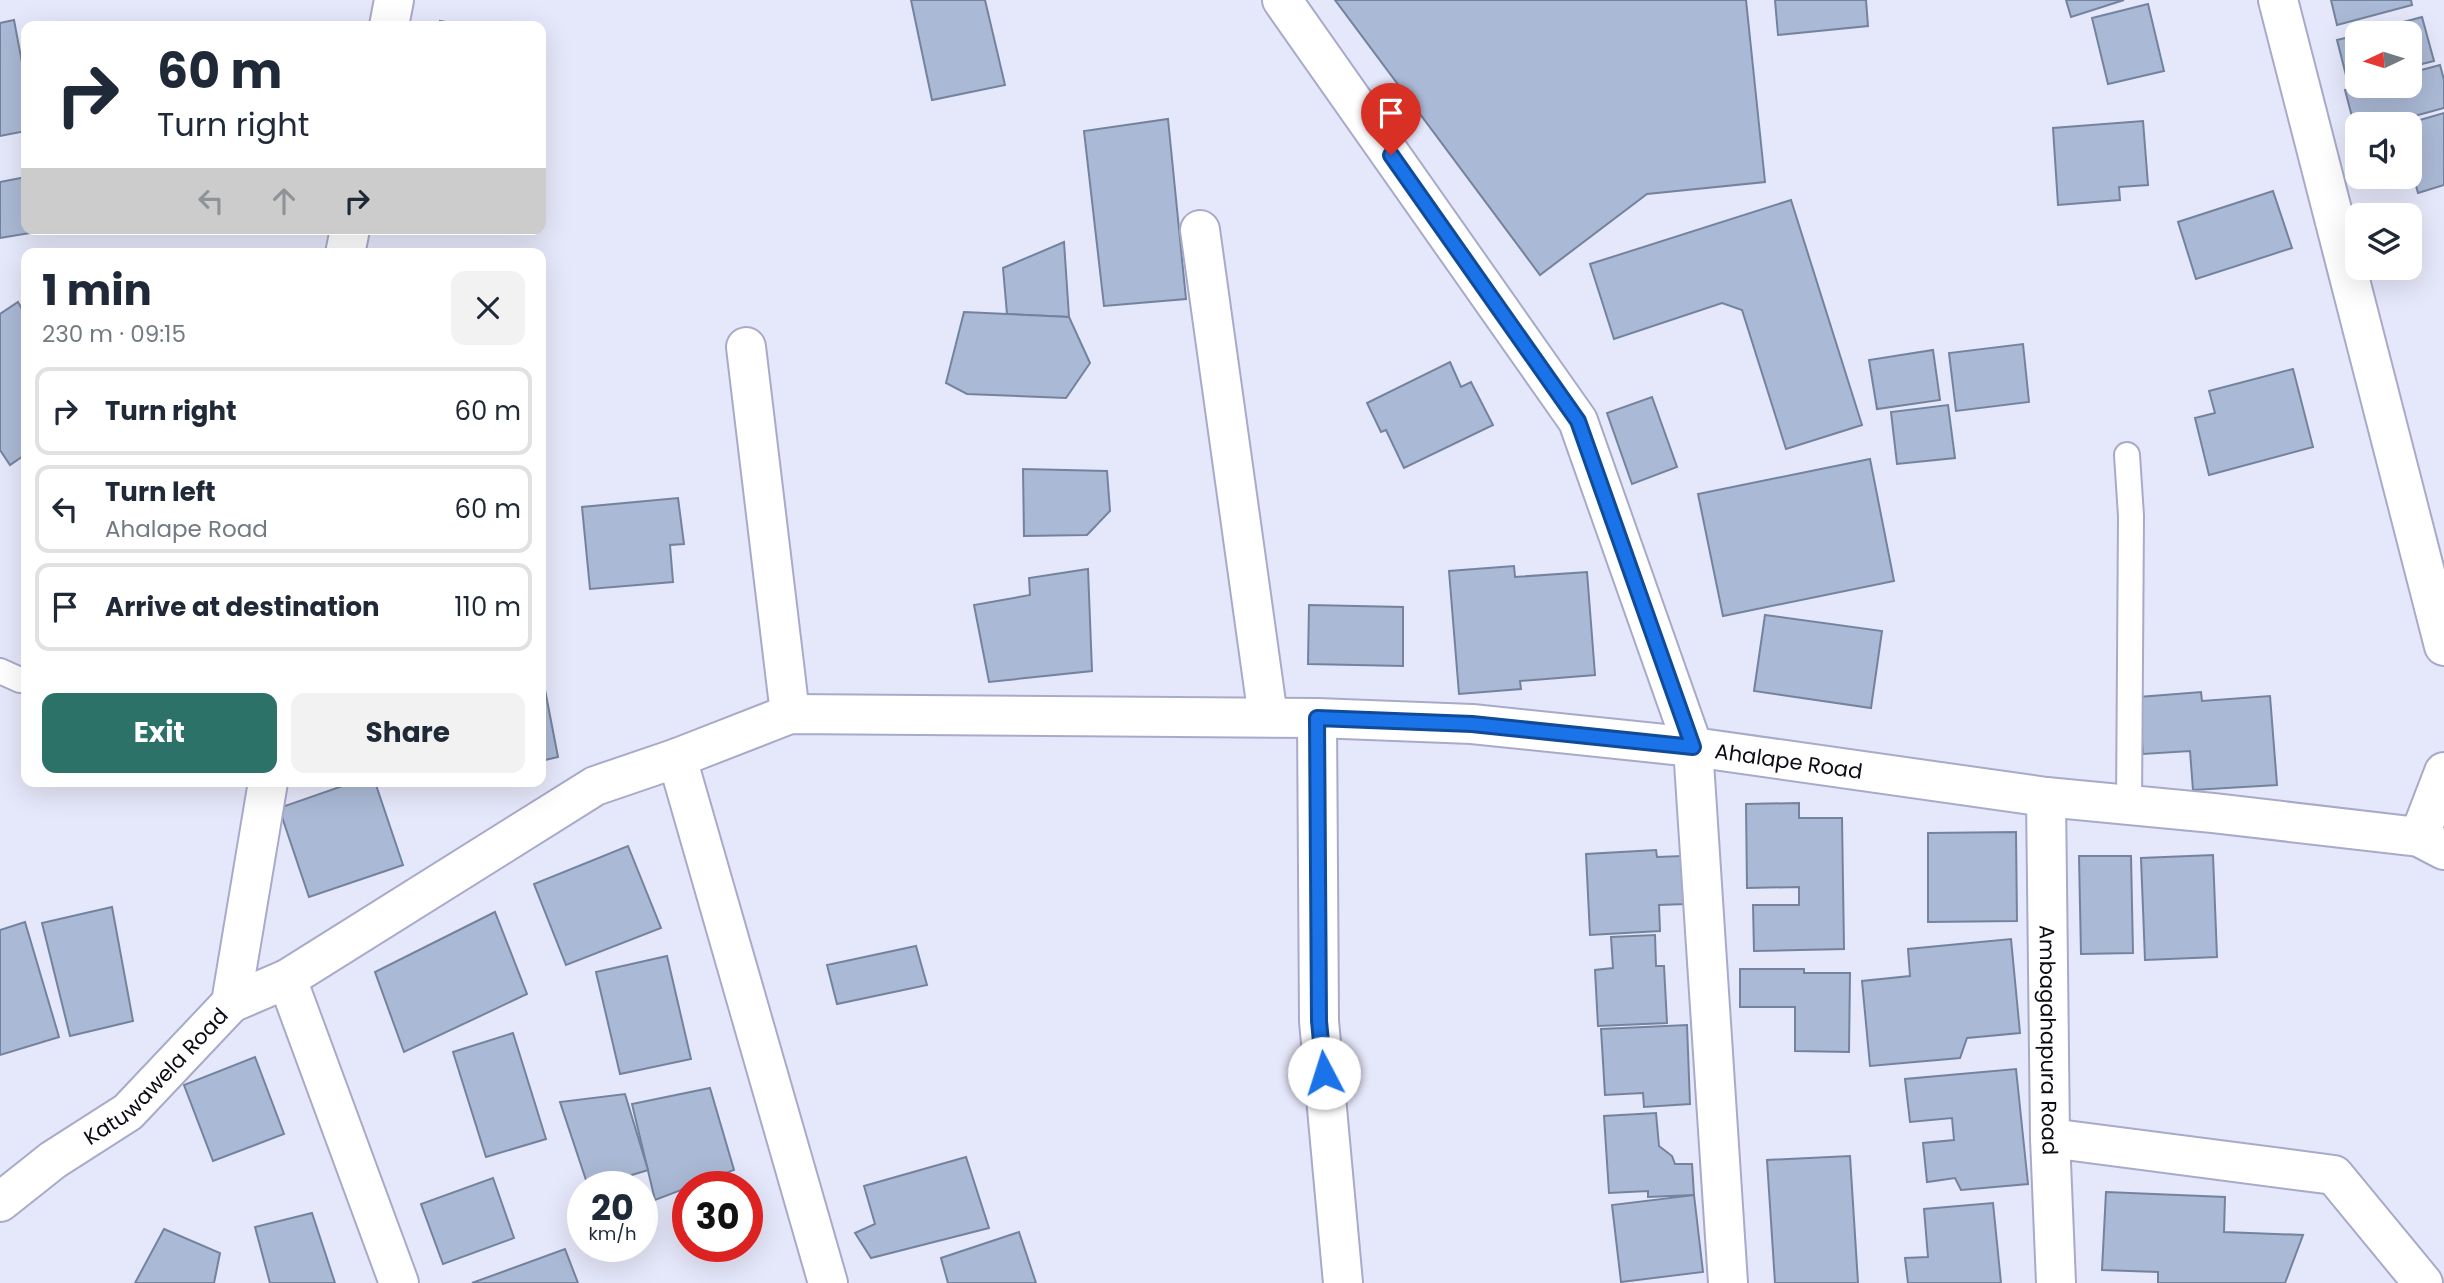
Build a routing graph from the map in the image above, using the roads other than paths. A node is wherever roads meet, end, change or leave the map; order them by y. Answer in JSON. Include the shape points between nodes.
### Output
{"nodes":[{"id":1,"x":394,"y":0,"type":"edge"},
{"id":2,"x":1282,"y":0,"type":"edge"},
{"id":3,"x":2278,"y":0,"type":"edge"},
{"id":4,"x":390,"y":21,"type":"edge"},
{"id":5,"x":1200,"y":230,"type":"dead end"},
{"id":6,"x":746,"y":347,"type":"dead end"},
{"id":7,"x":2127,"y":455,"type":"dead end"},
{"id":8,"x":2444,"y":646,"type":"edge"},
{"id":9,"x":0,"y":671,"type":"edge"},
{"id":10,"x":21,"y":680,"type":"edge"},
{"id":11,"x":790,"y":714,"type":"junction"},
{"id":12,"x":1268,"y":718,"type":"junction"},
{"id":13,"x":1317,"y":718,"type":"junction"},
{"id":14,"x":1693,"y":747,"type":"junction"},
{"id":15,"x":677,"y":758,"type":"junction"},
{"id":16,"x":2444,"y":772,"type":"edge"},
{"id":17,"x":267,"y":787,"type":"edge"},
{"id":18,"x":2046,"y":797,"type":"junction"},
{"id":19,"x":2129,"y":805,"type":"junction"},
{"id":20,"x":2431,"y":843,"type":"edge"},
{"id":21,"x":287,"y":979,"type":"junction"},
{"id":22,"x":230,"y":1003,"type":"junction"},
{"id":23,"x":2050,"y":1138,"type":"junction"},
{"id":24,"x":0,"y":1202,"type":"edge"},
{"id":25,"x":2414,"y":1280,"type":"edge"},
{"id":26,"x":399,"y":1283,"type":"edge"},
{"id":27,"x":828,"y":1283,"type":"edge"},
{"id":28,"x":1343,"y":1283,"type":"edge"},
{"id":29,"x":1728,"y":1283,"type":"edge"},
{"id":30,"x":2056,"y":1283,"type":"edge"}],
"edges":[{"from":1,"to":4,"type":"street"},
{"from":2,"to":14,"type":"street","name":"Ahalape Road","via":[[1578,421]]},
{"from":3,"to":8,"type":"street"},
{"from":5,"to":12,"type":"street"},
{"from":6,"to":11,"type":"street"},
{"from":7,"to":19,"type":"lane","via":[[2131,516]]},
{"from":9,"to":10,"type":"lane"},
{"from":11,"to":12,"type":"street"},
{"from":11,"to":15,"type":"street"},
{"from":12,"to":13,"type":"street"},
{"from":13,"to":14,"type":"street","via":[[1472,724]]},
{"from":13,"to":28,"type":"street","via":[[1319,1021]]},
{"from":14,"to":18,"type":"street","name":"Ahalape Road"},
{"from":14,"to":29,"type":"street"},
{"from":15,"to":21,"type":"street","via":[[595,786]]},
{"from":15,"to":27,"type":"street"},
{"from":16,"to":20,"type":"street"},
{"from":17,"to":22,"type":"street","name":"Katuwawela Road"},
{"from":18,"to":19,"type":"street","name":"Ahalape Road"},
{"from":18,"to":23,"type":"street","name":"Ambagahapura Road"},
{"from":19,"to":20,"type":"street","name":"Ahalape Road"},
{"from":21,"to":22,"type":"street"},
{"from":21,"to":26,"type":"street"},
{"from":22,"to":24,"type":"street","name":"Katuwawela Road","via":[[128,1112],[53,1160]]},
{"from":23,"to":25,"type":"street","via":[[2334,1175]]},
{"from":23,"to":30,"type":"street","name":"Ambagahapura Road"}]}
